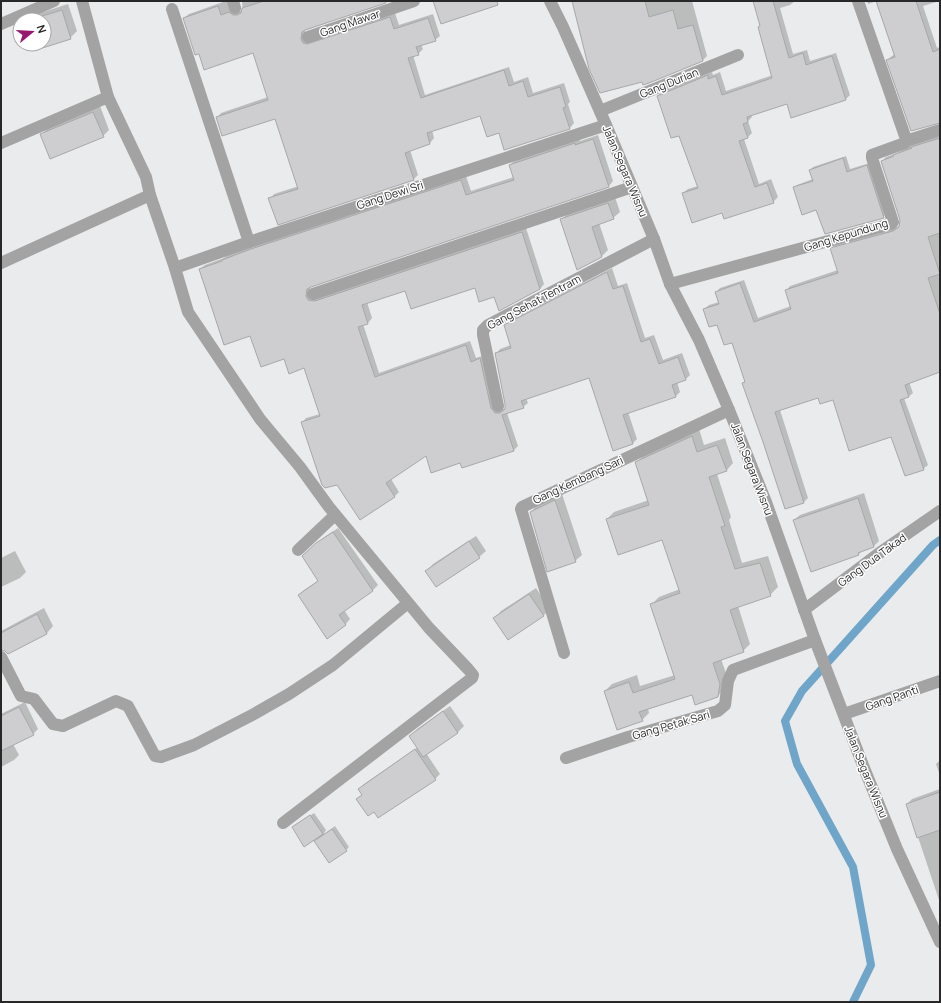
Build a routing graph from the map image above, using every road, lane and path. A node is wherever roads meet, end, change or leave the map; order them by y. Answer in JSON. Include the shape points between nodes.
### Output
{"nodes":[{"id":1,"x":54,"y":1,"type":"edge"},
{"id":2,"x":82,"y":1,"type":"edge"},
{"id":3,"x":414,"y":1,"type":"edge"},
{"id":4,"x":550,"y":1,"type":"edge"},
{"id":5,"x":858,"y":1,"type":"edge"},
{"id":6,"x":172,"y":9,"type":"dead end"},
{"id":7,"x":1,"y":24,"type":"edge"},
{"id":8,"x":308,"y":37,"type":"dead end"},
{"id":9,"x":738,"y":55,"type":"dead end"},
{"id":10,"x":108,"y":97,"type":"junction"},
{"id":11,"x":600,"y":112,"type":"junction"},
{"id":12,"x":606,"y":125,"type":"junction"},
{"id":13,"x":940,"y":130,"type":"edge"},
{"id":14,"x":906,"y":141,"type":"junction"},
{"id":15,"x":1,"y":143,"type":"edge"},
{"id":16,"x":632,"y":187,"type":"junction"},
{"id":17,"x":150,"y":195,"type":"junction"},
{"id":18,"x":654,"y":239,"type":"junction"},
{"id":19,"x":249,"y":242,"type":"junction"},
{"id":20,"x":1,"y":263,"type":"edge"},
{"id":21,"x":175,"y":268,"type":"junction"},
{"id":22,"x":670,"y":284,"type":"junction"},
{"id":23,"x":313,"y":294,"type":"dead end"},
{"id":24,"x":498,"y":406,"type":"dead end"},
{"id":25,"x":729,"y":410,"type":"junction"},
{"id":26,"x":940,"y":511,"type":"edge"},
{"id":27,"x":336,"y":515,"type":"junction"},
{"id":28,"x":298,"y":550,"type":"dead end"},
{"id":29,"x":408,"y":603,"type":"junction"},
{"id":30,"x":804,"y":610,"type":"junction"},
{"id":31,"x":815,"y":640,"type":"junction"},
{"id":32,"x":564,"y":653,"type":"dead end"},
{"id":33,"x":1,"y":657,"type":"edge"},
{"id":34,"x":940,"y":681,"type":"edge"},
{"id":35,"x":844,"y":714,"type":"junction"},
{"id":36,"x":566,"y":758,"type":"dead end"},
{"id":37,"x":283,"y":823,"type":"dead end"},
{"id":38,"x":940,"y":942,"type":"edge"}],
"edges":[{"from":1,"to":7,"type":"street"},
{"from":2,"to":10,"type":"street"},
{"from":3,"to":8,"type":"street","name":"Gang Mawar"},
{"from":4,"to":11,"type":"street","name":"Jalan Segara Wisnu"},
{"from":5,"to":14,"type":"street"},
{"from":6,"to":19,"type":"street"},
{"from":9,"to":11,"type":"street","name":"Gang Durian"},
{"from":10,"to":15,"type":"street"},
{"from":10,"to":17,"type":"street","via":[[146,177]]},
{"from":11,"to":12,"type":"street","name":"Jalan Segara Wisnu"},
{"from":12,"to":16,"type":"street","name":"Jalan Segara Wisnu"},
{"from":12,"to":19,"type":"street","name":"Gang Dewi Sri"},
{"from":13,"to":14,"type":"street"},
{"from":14,"to":22,"type":"street","name":"Gang Kepundung","via":[[872,155],[893,220],[891,224]]},
{"from":16,"to":18,"type":"street","name":"Jalan Segara Wisnu"},
{"from":16,"to":23,"type":"street"},
{"from":17,"to":20,"type":"street"},
{"from":17,"to":21,"type":"street"},
{"from":18,"to":22,"type":"street","name":"Jalan Segara Wisnu"},
{"from":18,"to":24,"type":"street","name":"Gang Sehat Tentram","via":[[488,325],[483,330]]},
{"from":19,"to":21,"type":"street","name":"Gang Dewi Sri"},
{"from":21,"to":27,"type":"street","via":[[188,312],[260,419]]},
{"from":22,"to":25,"type":"street","name":"Jalan Segara Wisnu","via":[[699,340]]},
{"from":25,"to":30,"type":"street","name":"Jalan Segara Wisnu"},
{"from":25,"to":32,"type":"street","name":"Gang Kembang Sari","via":[[522,507]]},
{"from":26,"to":30,"type":"street","name":"Gang Dua Takad"},
{"from":27,"to":28,"type":"street"},
{"from":27,"to":29,"type":"street"},
{"from":29,"to":33,"type":"street","via":[[333,665],[288,694],[194,745],[161,757],[155,756],[128,706],[120,702],[116,701],[63,726],[53,724],[34,699],[21,696]]},
{"from":29,"to":37,"type":"street","via":[[471,672],[472,678]]},
{"from":30,"to":31,"type":"street","name":"Jalan Segara Wisnu"},
{"from":31,"to":35,"type":"street","name":"Jalan Segara Wisnu"},
{"from":31,"to":36,"type":"street","name":"Gang Petak Sari","via":[[733,670],[728,681],[725,705],[718,711]]},
{"from":34,"to":35,"type":"street","name":"Gang Panti"},
{"from":35,"to":38,"type":"street","name":"Jalan Segara Wisnu","via":[[897,849]]}]}
